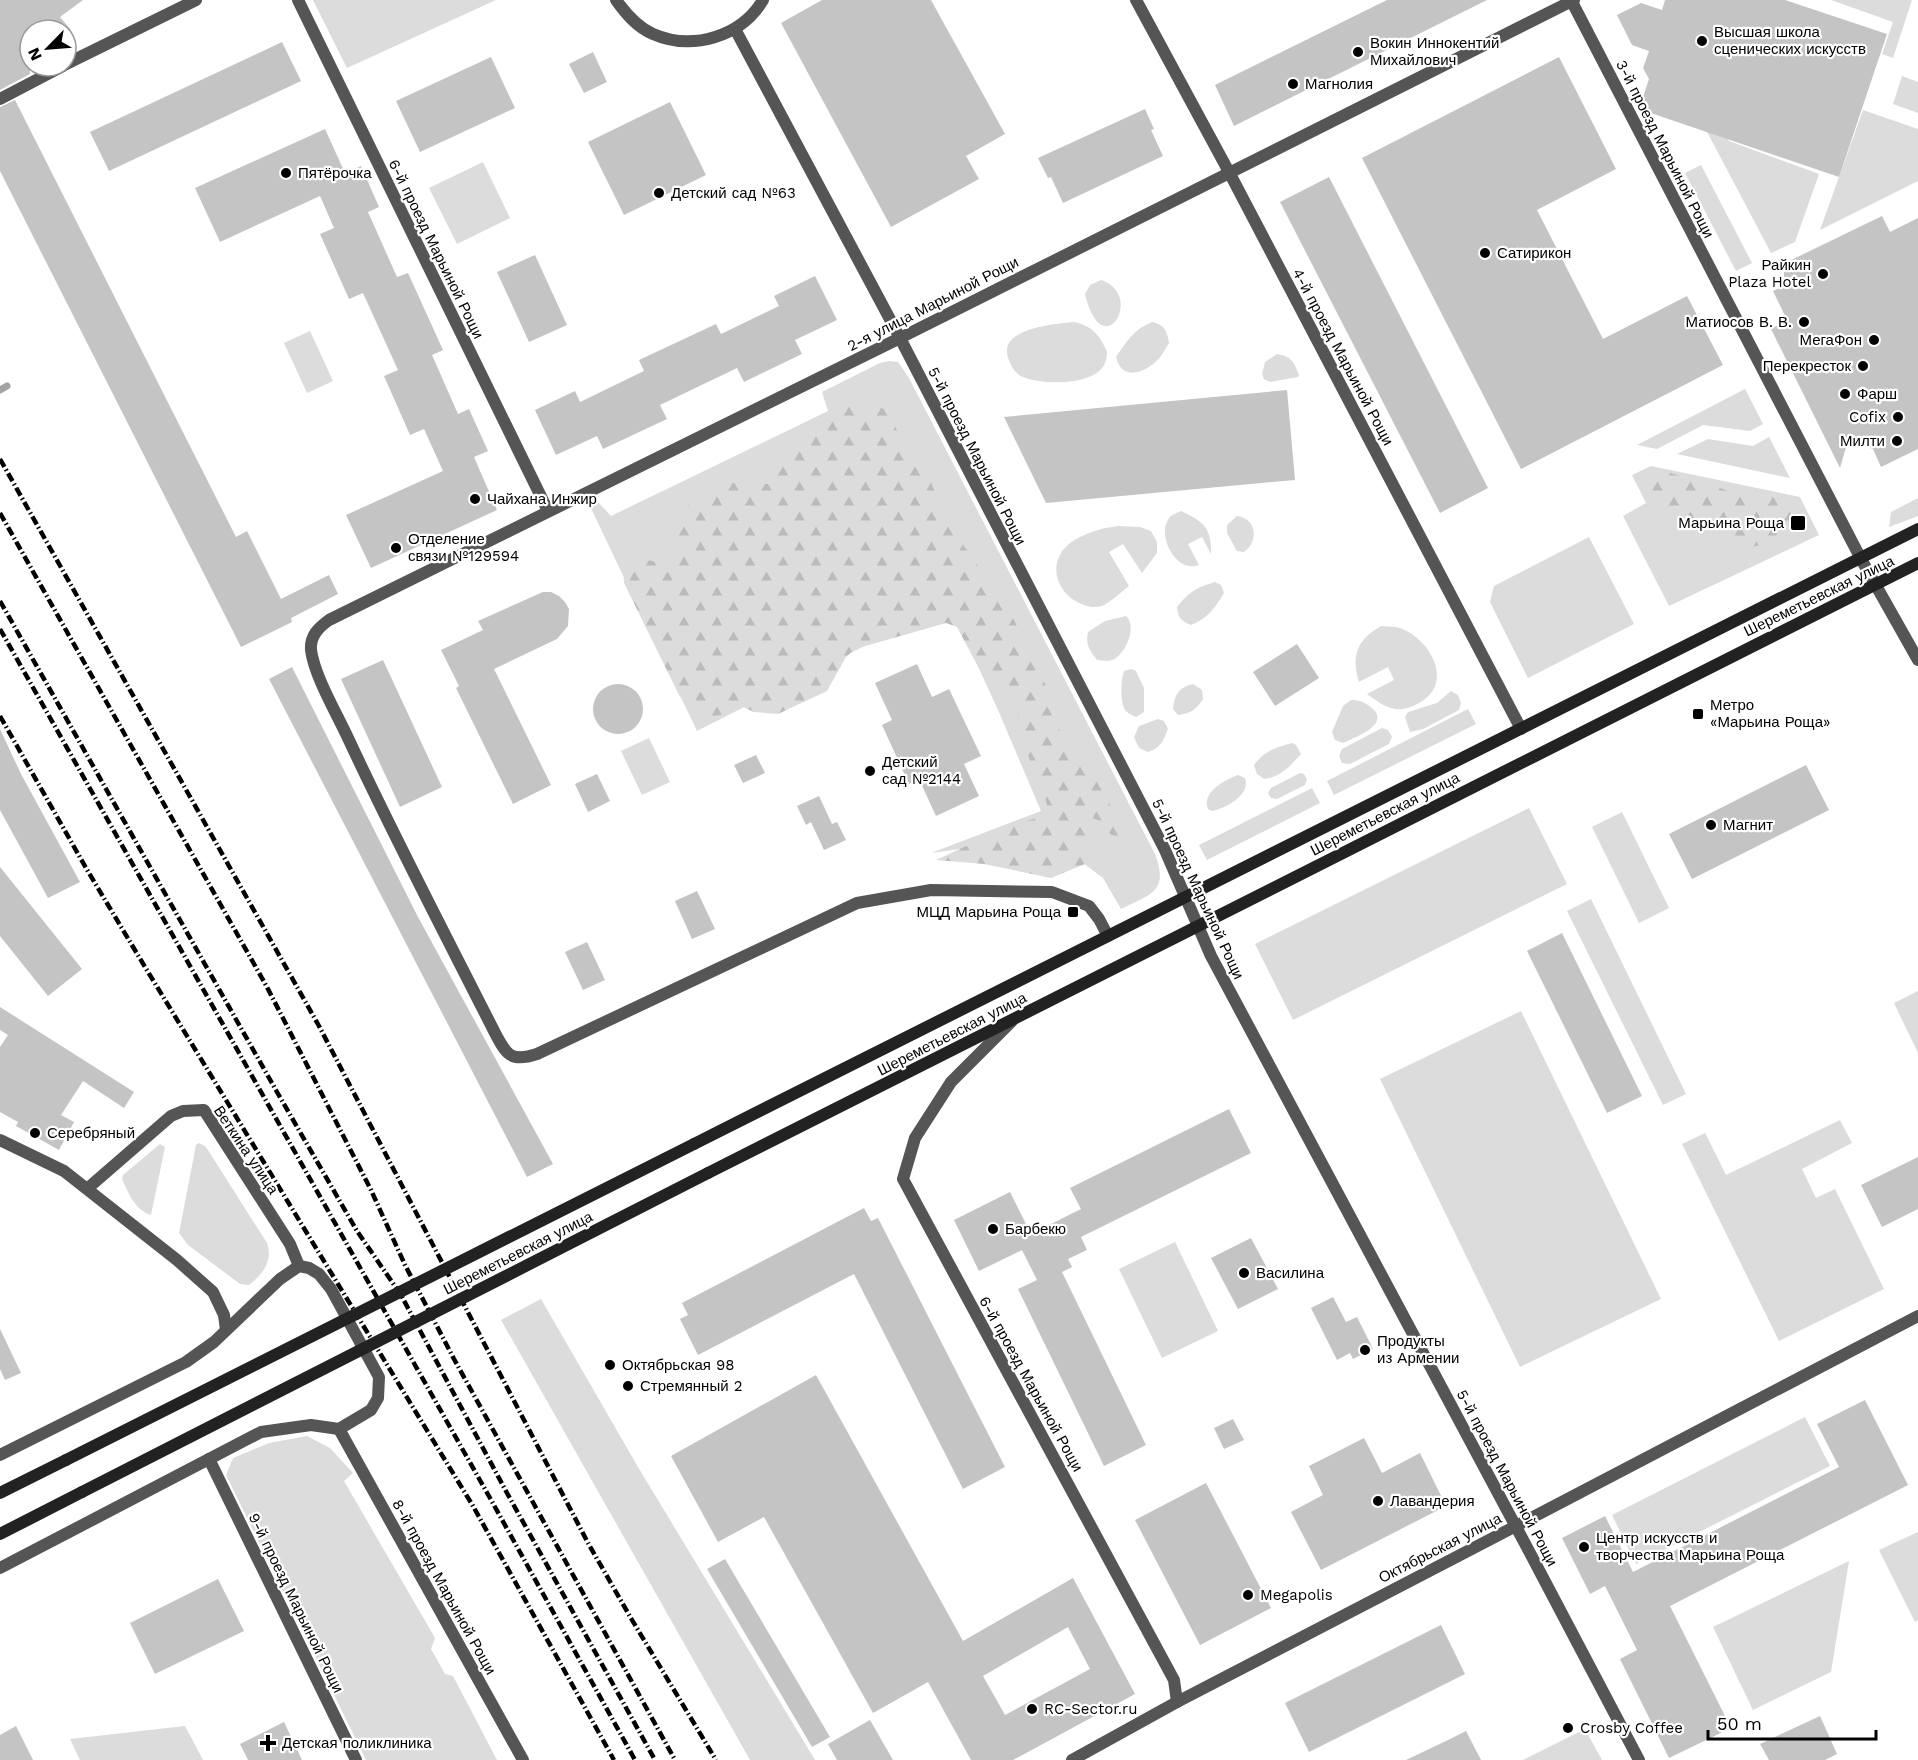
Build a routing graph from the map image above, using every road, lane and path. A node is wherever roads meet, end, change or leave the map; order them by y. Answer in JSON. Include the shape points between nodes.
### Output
{"nodes":[{"id":1,"x":196,"y":0,"type":"edge"},
{"id":2,"x":298,"y":0,"type":"edge"},
{"id":3,"x":616,"y":0,"type":"edge"},
{"id":4,"x":763,"y":0,"type":"edge"},
{"id":5,"x":1136,"y":0,"type":"edge"},
{"id":6,"x":1572,"y":0,"type":"edge"},
{"id":7,"x":735,"y":29,"type":"junction"},
{"id":8,"x":78,"y":58,"type":"edge"},
{"id":9,"x":40,"y":78,"type":"edge"},
{"id":10,"x":0,"y":99,"type":"edge"},
{"id":11,"x":1229,"y":172,"type":"junction"},
{"id":12,"x":900,"y":338,"type":"junction"},
{"id":13,"x":548,"y":511,"type":"junction"},
{"id":14,"x":1918,"y":529,"type":"edge"},
{"id":15,"x":1861,"y":559,"type":"junction"},
{"id":16,"x":1918,"y":563,"type":"edge"},
{"id":17,"x":1876,"y":585,"type":"junction"},
{"id":18,"x":1918,"y":660,"type":"edge"},
{"id":19,"x":1521,"y":729,"type":"junction"},
{"id":20,"x":1185,"y":897,"type":"junction"},
{"id":21,"x":1197,"y":927,"type":"junction"},
{"id":22,"x":1108,"y":936,"type":"junction"},
{"id":23,"x":1013,"y":1020,"type":"junction"},
{"id":24,"x":0,"y":1140,"type":"edge"},
{"id":25,"x":88,"y":1188,"type":"junction"},
{"id":26,"x":299,"y":1266,"type":"junction"},
{"id":27,"x":1918,"y":1316,"type":"edge"},
{"id":28,"x":226,"y":1330,"type":"junction"},
{"id":29,"x":339,"y":1430,"type":"junction"},
{"id":30,"x":0,"y":1455,"type":"edge"},
{"id":31,"x":209,"y":1459,"type":"junction"},
{"id":32,"x":0,"y":1493,"type":"edge"},
{"id":33,"x":1516,"y":1526,"type":"junction"},
{"id":34,"x":0,"y":1534,"type":"edge"},
{"id":35,"x":0,"y":1568,"type":"edge"},
{"id":36,"x":1177,"y":1702,"type":"junction"},
{"id":37,"x":356,"y":1760,"type":"edge"},
{"id":38,"x":523,"y":1760,"type":"edge"},
{"id":39,"x":1072,"y":1760,"type":"edge"},
{"id":40,"x":1639,"y":1760,"type":"edge"}],
"edges":[{"from":1,"to":8,"type":"street"},
{"from":2,"to":13,"type":"street","name":"6-й проезд Марьиной Рощи"},
{"from":3,"to":7,"type":"street","via":[[629,18],[652,34],[680,41],[708,40]]},
{"from":4,"to":7,"type":"street"},
{"from":5,"to":11,"type":"street","name":"4-й проезд Марьиной Рощи"},
{"from":6,"to":11,"type":"street","name":"2-я улица Марьиной Рощи"},
{"from":6,"to":15,"type":"street","name":"3-й проезд Марьиной Рощи"},
{"from":7,"to":12,"type":"street","name":"5-й проезд Марьиной Рощи"},
{"from":9,"to":10,"type":"street"},
{"from":11,"to":12,"type":"street","name":"2-я улица Марьиной Рощи"},
{"from":11,"to":19,"type":"street","name":"4-й проезд Марьиной Рощи"},
{"from":12,"to":13,"type":"street","name":"2-я улица Марьиной Рощи"},
{"from":12,"to":20,"type":"street","name":"5-й проезд Марьиной Рощи","via":[[1165,850]]},
{"from":13,"to":22,"type":"street","name":"2-я улица Марьиной Рощи","via":[[329,620],[311,639],[316,668],[359,762],[501,1046],[509,1054],[516,1058],[537,1054],[857,903],[931,890],[1052,892],[1089,906]]},
{"from":14,"to":15,"type":"main road","name":"Шереметьевская улица"},
{"from":15,"to":17,"type":"street","name":"3-й проезд Марьиной Рощи"},
{"from":15,"to":19,"type":"main road","name":"Шереметьевская улица"},
{"from":16,"to":17,"type":"main road","name":"Шереметьевская улица"},
{"from":17,"to":18,"type":"street","name":"3-й проезд Марьиной Рощи"},
{"from":17,"to":21,"type":"main road","name":"Шереметьевская улица"},
{"from":19,"to":20,"type":"main road","name":"Шереметьевская улица"},
{"from":20,"to":21,"type":"street","name":"5-й проезд Марьиной Рощи"},
{"from":20,"to":22,"type":"main road","name":"Шереметьевская улица"},
{"from":21,"to":23,"type":"main road","name":"Шереметьевская улица"},
{"from":21,"to":33,"type":"street","name":"5-й проезд Марьиной Рощи"},
{"from":22,"to":32,"type":"main road","name":"Шереметьевская улица","bridge":true},
{"from":23,"to":34,"type":"main road","name":"Шереметьевская улица","bridge":true},
{"from":23,"to":36,"type":"street","name":"6-й проезд Марьиной Рощи","via":[[951,1082],[915,1138],[903,1179],[1174,1680]]},
{"from":24,"to":25,"type":"street","via":[[64,1171]]},
{"from":25,"to":26,"type":"street","name":"Веткина улица","via":[[171,1116],[204,1110],[290,1244]]},
{"from":25,"to":28,"type":"street","via":[[213,1292]]},
{"from":26,"to":28,"type":"street"},
{"from":26,"to":29,"type":"street","via":[[320,1274],[331,1289],[379,1377],[378,1398],[371,1410]]},
{"from":27,"to":33,"type":"street","name":"Октябрьская улица"},
{"from":28,"to":30,"type":"street","via":[[186,1362]]},
{"from":29,"to":31,"type":"street","via":[[311,1425],[261,1432]]},
{"from":29,"to":38,"type":"street","name":"8-й проезд Марьиной Рощи"},
{"from":31,"to":35,"type":"street"},
{"from":31,"to":37,"type":"street","name":"9-й проезд Марьиной Рощи"},
{"from":33,"to":36,"type":"street","name":"Октябрьская улица"},
{"from":33,"to":40,"type":"street","name":"5-й проезд Марьиной Рощи"},
{"from":36,"to":39,"type":"street","name":"Октябрьская улица"}]}
